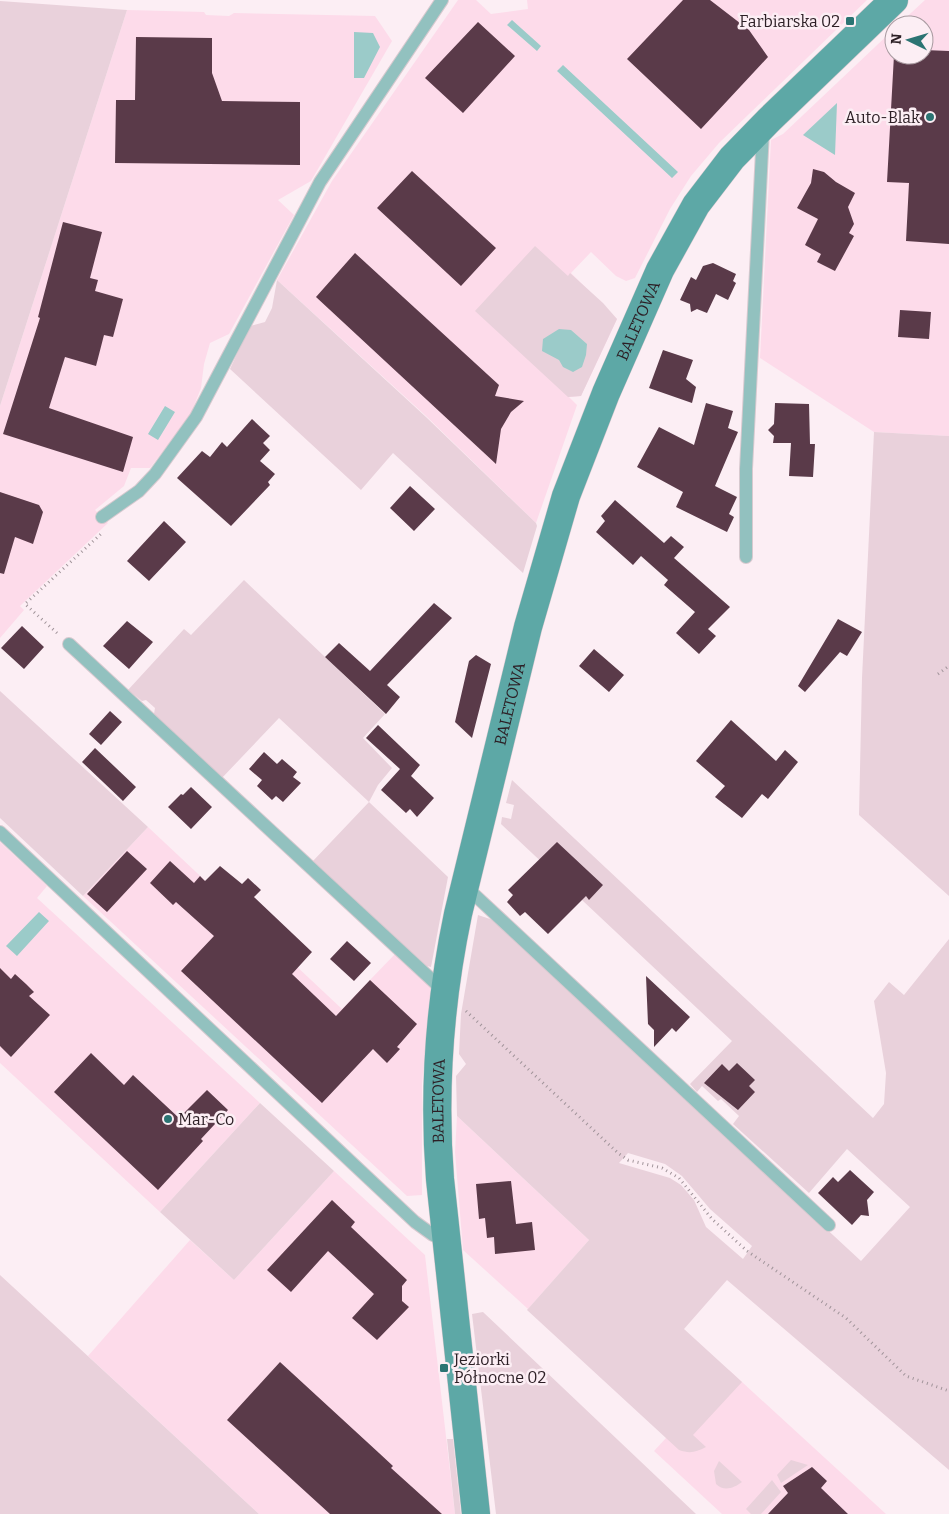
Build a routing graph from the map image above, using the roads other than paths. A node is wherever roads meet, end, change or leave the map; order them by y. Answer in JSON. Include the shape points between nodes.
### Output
{"nodes":[{"id":1,"x":442,"y":0,"type":"edge"},
{"id":2,"x":894,"y":0,"type":"edge"},
{"id":3,"x":763,"y":126,"type":"junction"},
{"id":4,"x":102,"y":517,"type":"dead end"},
{"id":5,"x":746,"y":556,"type":"dead end"},
{"id":6,"x":69,"y":644,"type":"road end"},
{"id":7,"x":0,"y":832,"type":"edge"},
{"id":8,"x":465,"y":886,"type":"junction"},
{"id":9,"x":445,"y":992,"type":"junction"},
{"id":10,"x":830,"y":1225,"type":"dead end"},
{"id":11,"x":446,"y":1240,"type":"junction"},
{"id":12,"x":476,"y":1514,"type":"edge"}],
"edges":[{"from":1,"to":4,"type":"lane","via":[[320,182],[196,416],[139,491]]},
{"from":2,"to":3,"type":"street","name":"BALETOWA"},
{"from":3,"to":5,"type":"lane","via":[[746,469]]},
{"from":3,"to":8,"type":"street","name":"BALETOWA","via":[[712,183],[676,239],[637,320],[582,452],[558,520],[528,627]]},
{"from":6,"to":9,"type":"lane"},
{"from":7,"to":11,"type":"lane","via":[[414,1222]]},
{"from":8,"to":9,"type":"street","name":"BALETOWA"},
{"from":8,"to":10,"type":"lane"},
{"from":9,"to":11,"type":"street","name":"BALETOWA","via":[[437,1124]]},
{"from":11,"to":12,"type":"street","name":"BALETOWA"}]}
